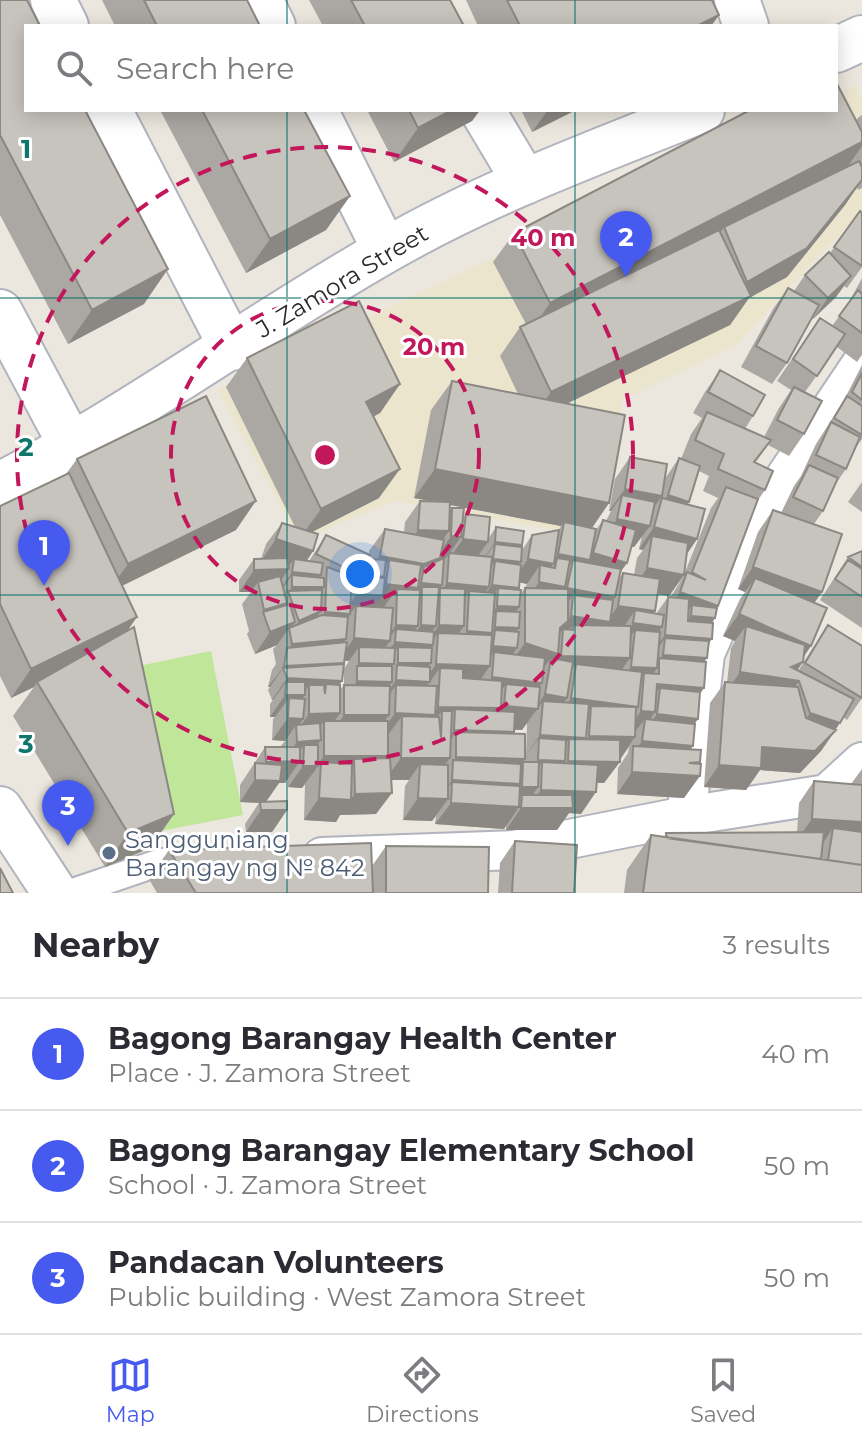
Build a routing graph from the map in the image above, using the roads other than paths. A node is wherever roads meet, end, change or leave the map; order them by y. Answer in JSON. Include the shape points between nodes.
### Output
{"nodes":[{"id":1,"x":53,"y":0,"type":"edge"},
{"id":2,"x":260,"y":0,"type":"edge"},
{"id":3,"x":737,"y":0,"type":"edge"},
{"id":4,"x":65,"y":24,"type":"edge"},
{"id":5,"x":272,"y":24,"type":"edge"},
{"id":6,"x":745,"y":24,"type":"edge"},
{"id":7,"x":862,"y":38,"type":"edge"},
{"id":8,"x":838,"y":49,"type":"edge"},
{"id":9,"x":110,"y":112,"type":"edge"},
{"id":10,"x":316,"y":112,"type":"edge"},
{"id":11,"x":483,"y":112,"type":"edge"},
{"id":12,"x":697,"y":112,"type":"edge"},
{"id":13,"x":525,"y":182,"type":"junction"},
{"id":14,"x":385,"y":250,"type":"junction"},
{"id":15,"x":0,"y":312,"type":"edge"},
{"id":16,"x":232,"y":348,"type":"junction"},
{"id":17,"x":862,"y":363,"type":"edge"},
{"id":18,"x":72,"y":447,"type":"junction"},
{"id":19,"x":0,"y":485,"type":"edge"},
{"id":20,"x":862,"y":762,"type":"edge"},
{"id":21,"x":0,"y":809,"type":"edge"},
{"id":22,"x":686,"y":816,"type":"junction"},
{"id":23,"x":280,"y":858,"type":"edge"},
{"id":24,"x":219,"y":861,"type":"edge"},
{"id":25,"x":55,"y":893,"type":"edge"},
{"id":26,"x":70,"y":893,"type":"edge"}],
"edges":[{"from":1,"to":4,"type":"street"},
{"from":2,"to":5,"type":"street"},
{"from":3,"to":6,"type":"street"},
{"from":7,"to":8,"type":"street"},
{"from":9,"to":16,"type":"street"},
{"from":10,"to":14,"type":"street"},
{"from":11,"to":13,"type":"street"},
{"from":12,"to":13,"type":"street","name":"J. Zamora Street"},
{"from":13,"to":14,"type":"street","name":"J. Zamora Street"},
{"from":14,"to":16,"type":"street","name":"J. Zamora Street"},
{"from":15,"to":18,"type":"street"},
{"from":16,"to":18,"type":"street","name":"J. Zamora Street"},
{"from":17,"to":22,"type":"street","via":[[774,494],[705,654]]},
{"from":18,"to":19,"type":"street","name":"J. Zamora Street"},
{"from":20,"to":22,"type":"street","via":[[827,794]]},
{"from":21,"to":25,"type":"street"},
{"from":22,"to":23,"type":"street","via":[[514,850]]},
{"from":24,"to":26,"type":"lane","via":[[161,862]]}]}
